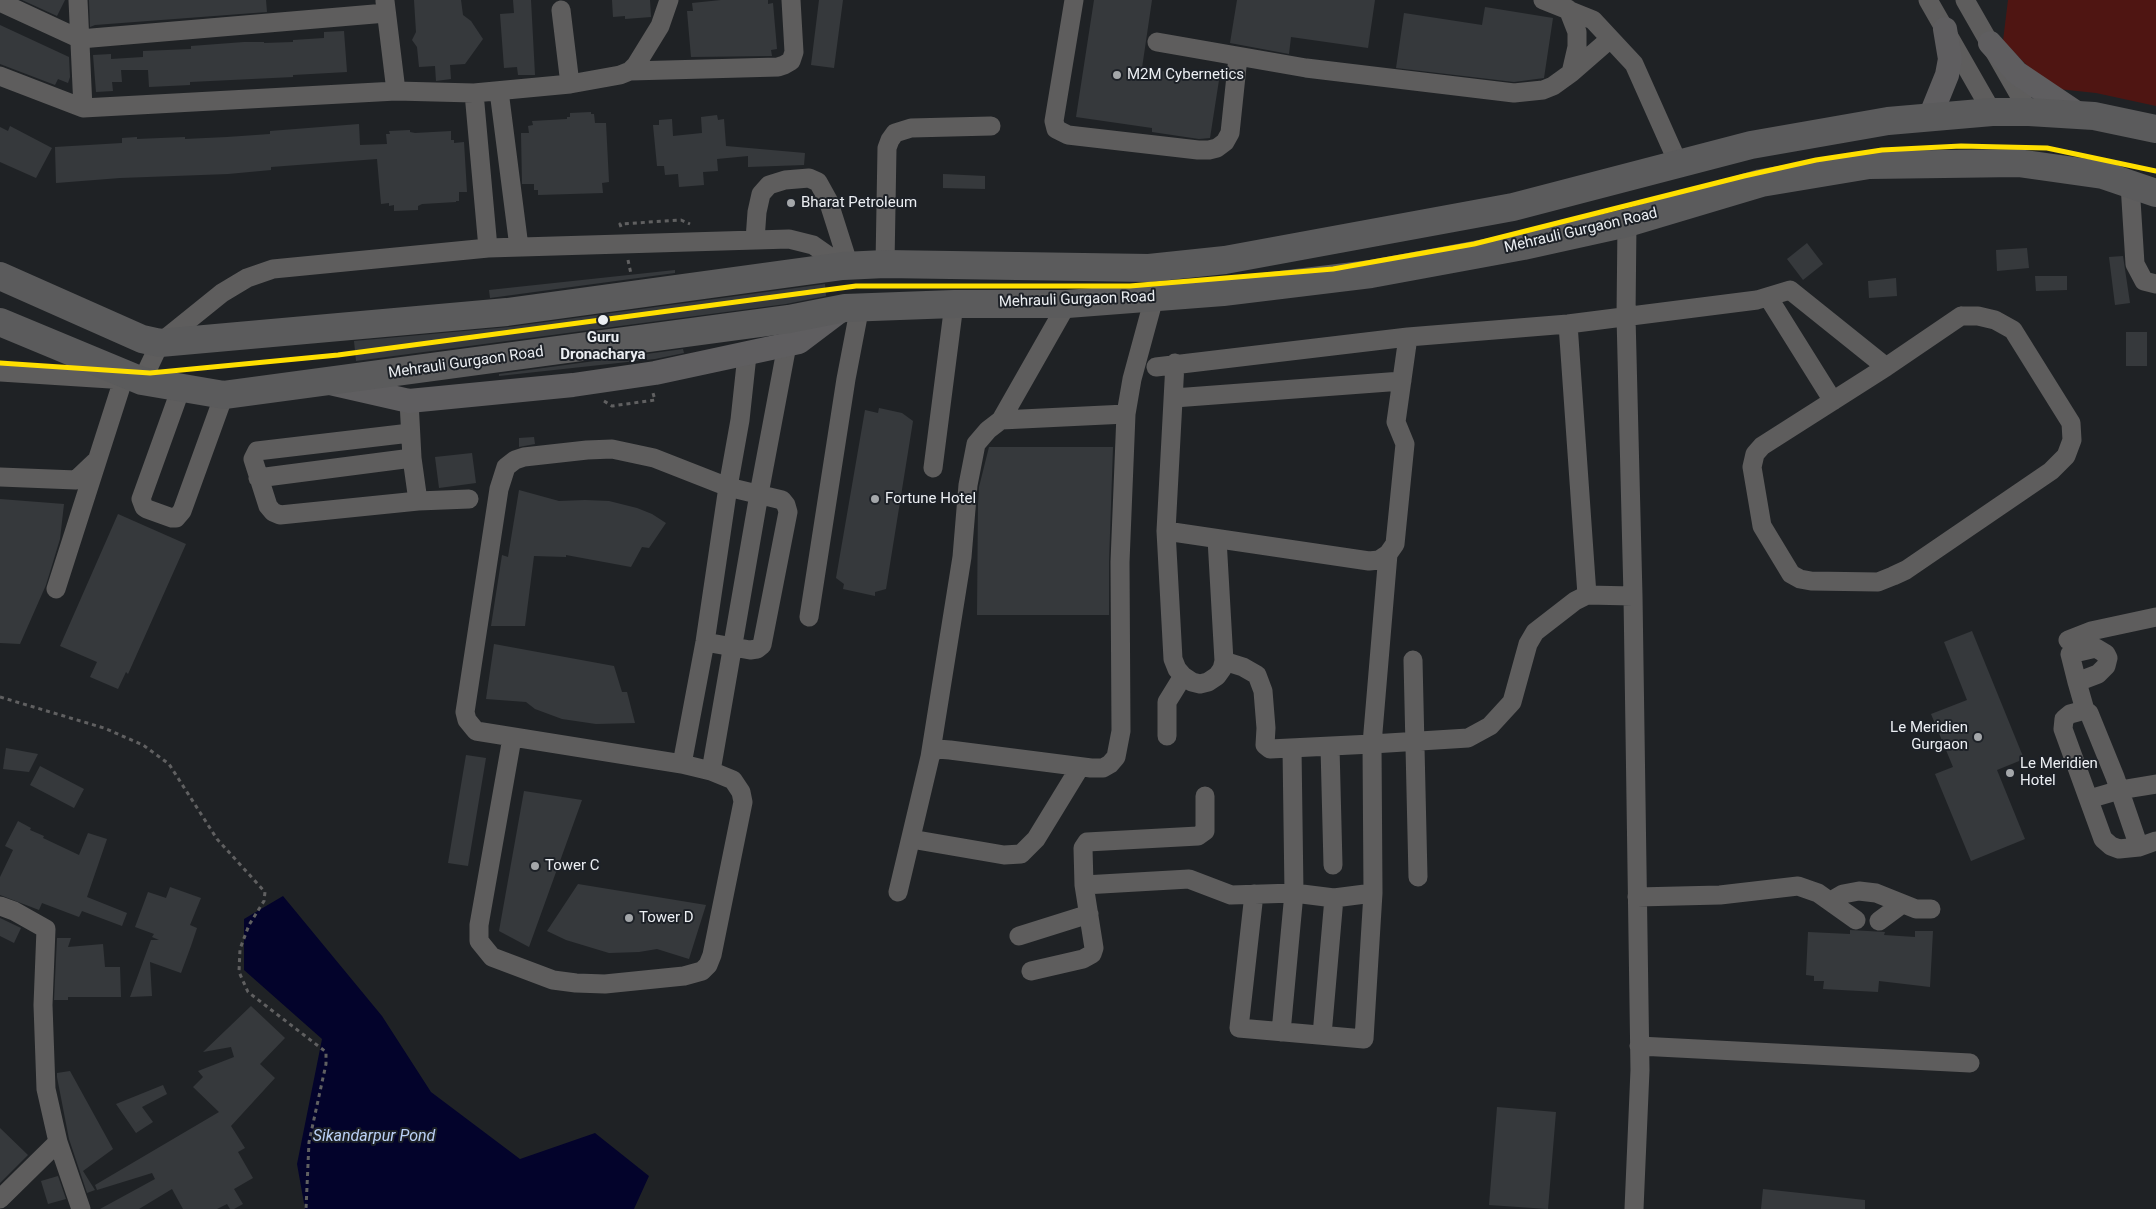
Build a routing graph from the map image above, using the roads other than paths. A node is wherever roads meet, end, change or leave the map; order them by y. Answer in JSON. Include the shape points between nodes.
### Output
{"nodes":[{"id":1,"x":78,"y":0,"type":"edge"},
{"id":2,"x":669,"y":0,"type":"edge"},
{"id":3,"x":791,"y":0,"type":"edge"},
{"id":4,"x":1074,"y":0,"type":"edge"},
{"id":5,"x":1543,"y":0,"type":"edge"},
{"id":6,"x":1928,"y":0,"type":"edge"},
{"id":7,"x":1965,"y":0,"type":"edge"},
{"id":8,"x":0,"y":2,"type":"edge"},
{"id":9,"x":386,"y":6,"type":"edge"},
{"id":10,"x":1568,"y":9,"type":"junction"},
{"id":11,"x":562,"y":10,"type":"dead end"},
{"id":12,"x":1945,"y":29,"type":"junction"},
{"id":13,"x":80,"y":39,"type":"junction"},
{"id":14,"x":1610,"y":39,"type":"junction"},
{"id":15,"x":1157,"y":42,"type":"dead end"},
{"id":16,"x":1990,"y":43,"type":"junction"},
{"id":17,"x":1238,"y":57,"type":"junction"},
{"id":18,"x":630,"y":70,"type":"junction"},
{"id":19,"x":1571,"y":73,"type":"junction"},
{"id":20,"x":0,"y":76,"type":"edge"},
{"id":21,"x":570,"y":84,"type":"junction"},
{"id":22,"x":499,"y":90,"type":"junction"},
{"id":23,"x":396,"y":91,"type":"junction"},
{"id":24,"x":474,"y":92,"type":"junction"},
{"id":25,"x":83,"y":108,"type":"junction"},
{"id":26,"x":1992,"y":112,"type":"junction"},
{"id":27,"x":2029,"y":112,"type":"junction"},
{"id":28,"x":2081,"y":116,"type":"junction"},
{"id":29,"x":1930,"y":117,"type":"junction"},
{"id":30,"x":991,"y":126,"type":"dead end"},
{"id":31,"x":2156,"y":129,"type":"edge"},
{"id":32,"x":1678,"y":165,"type":"junction"},
{"id":33,"x":2130,"y":184,"type":"junction"},
{"id":34,"x":2156,"y":193,"type":"edge"},
{"id":35,"x":1512,"y":207,"type":"junction"},
{"id":36,"x":1627,"y":223,"type":"junction"},
{"id":37,"x":756,"y":240,"type":"junction"},
{"id":38,"x":1523,"y":246,"type":"junction"},
{"id":39,"x":519,"y":247,"type":"junction"},
{"id":40,"x":488,"y":248,"type":"junction"},
{"id":41,"x":885,"y":264,"type":"junction"},
{"id":42,"x":846,"y":266,"type":"junction"},
{"id":43,"x":0,"y":276,"type":"edge"},
{"id":44,"x":2156,"y":284,"type":"edge"},
{"id":45,"x":1768,"y":297,"type":"junction"},
{"id":46,"x":1154,"y":298,"type":"junction"},
{"id":47,"x":954,"y":304,"type":"junction"},
{"id":48,"x":1066,"y":304,"type":"junction"},
{"id":49,"x":852,"y":307,"type":"junction"},
{"id":50,"x":1626,"y":316,"type":"junction"},
{"id":51,"x":0,"y":322,"type":"edge"},
{"id":52,"x":1568,"y":324,"type":"junction"},
{"id":53,"x":1408,"y":337,"type":"junction"},
{"id":54,"x":160,"y":343,"type":"junction"},
{"id":55,"x":787,"y":345,"type":"junction"},
{"id":56,"x":747,"y":355,"type":"junction"},
{"id":57,"x":1175,"y":363,"type":"junction"},
{"id":58,"x":1156,"y":367,"type":"dead end"},
{"id":59,"x":1886,"y":368,"type":"junction"},
{"id":60,"x":0,"y":372,"type":"edge"},
{"id":61,"x":132,"y":381,"type":"junction"},
{"id":62,"x":326,"y":382,"type":"junction"},
{"id":63,"x":1402,"y":382,"type":"junction"},
{"id":64,"x":181,"y":388,"type":"junction"},
{"id":65,"x":224,"y":396,"type":"junction"},
{"id":66,"x":1174,"y":398,"type":"junction"},
{"id":67,"x":409,"y":401,"type":"junction"},
{"id":68,"x":1833,"y":401,"type":"junction"},
{"id":69,"x":1126,"y":414,"type":"junction"},
{"id":70,"x":1001,"y":420,"type":"junction"},
{"id":71,"x":410,"y":433,"type":"junction"},
{"id":72,"x":412,"y":458,"type":"junction"},
{"id":73,"x":98,"y":459,"type":"junction"},
{"id":74,"x":933,"y":468,"type":"dead end"},
{"id":75,"x":0,"y":477,"type":"edge"},
{"id":76,"x":258,"y":478,"type":"junction"},
{"id":77,"x":728,"y":487,"type":"junction"},
{"id":78,"x":759,"y":494,"type":"junction"},
{"id":79,"x":469,"y":499,"type":"dead end"},
{"id":80,"x":418,"y":501,"type":"junction"},
{"id":81,"x":1166,"y":531,"type":"junction"},
{"id":82,"x":1217,"y":538,"type":"junction"},
{"id":83,"x":1388,"y":554,"type":"junction"},
{"id":84,"x":56,"y":589,"type":"dead end"},
{"id":85,"x":1587,"y":595,"type":"junction"},
{"id":86,"x":1633,"y":596,"type":"junction"},
{"id":87,"x":810,"y":617,"type":"dead end"},
{"id":88,"x":2156,"y":617,"type":"edge"},
{"id":89,"x":2068,"y":640,"type":"dead end"},
{"id":90,"x":705,"y":642,"type":"junction"},
{"id":91,"x":732,"y":646,"type":"junction"},
{"id":92,"x":1413,"y":660,"type":"dead end"},
{"id":93,"x":1224,"y":661,"type":"junction"},
{"id":94,"x":1183,"y":676,"type":"junction"},
{"id":95,"x":2077,"y":682,"type":"dead end"},
{"id":96,"x":2085,"y":710,"type":"junction"},
{"id":97,"x":1167,"y":736,"type":"dead end"},
{"id":98,"x":512,"y":738,"type":"junction"},
{"id":99,"x":1415,"y":740,"type":"junction"},
{"id":100,"x":1372,"y":744,"type":"junction"},
{"id":101,"x":1330,"y":747,"type":"junction"},
{"id":102,"x":1292,"y":748,"type":"junction"},
{"id":103,"x":930,"y":757,"type":"junction"},
{"id":104,"x":682,"y":764,"type":"junction"},
{"id":105,"x":1080,"y":767,"type":"junction"},
{"id":106,"x":711,"y":771,"type":"junction"},
{"id":107,"x":2156,"y":784,"type":"edge"},
{"id":108,"x":2120,"y":790,"type":"junction"},
{"id":109,"x":1204,"y":796,"type":"dead end"},
{"id":110,"x":2089,"y":799,"type":"junction"},
{"id":111,"x":911,"y":839,"type":"junction"},
{"id":112,"x":2148,"y":844,"type":"edge"},
{"id":113,"x":1333,"y":865,"type":"dead end"},
{"id":114,"x":1418,"y":877,"type":"dead end"},
{"id":115,"x":1084,"y":885,"type":"junction"},
{"id":116,"x":898,"y":892,"type":"dead end"},
{"id":117,"x":1294,"y":893,"type":"junction"},
{"id":118,"x":1373,"y":893,"type":"junction"},
{"id":119,"x":1254,"y":894,"type":"junction"},
{"id":120,"x":1637,"y":897,"type":"junction"},
{"id":121,"x":1334,"y":898,"type":"junction"},
{"id":122,"x":1831,"y":901,"type":"junction"},
{"id":123,"x":1902,"y":904,"type":"junction"},
{"id":124,"x":0,"y":906,"type":"edge"},
{"id":125,"x":1931,"y":909,"type":"dead end"},
{"id":126,"x":1089,"y":914,"type":"junction"},
{"id":127,"x":1856,"y":920,"type":"dead end"},
{"id":128,"x":1879,"y":921,"type":"dead end"},
{"id":129,"x":1019,"y":936,"type":"dead end"},
{"id":130,"x":1032,"y":971,"type":"dead end"},
{"id":131,"x":1281,"y":1032,"type":"junction"},
{"id":132,"x":1322,"y":1035,"type":"junction"},
{"id":133,"x":1639,"y":1046,"type":"junction"},
{"id":134,"x":1970,"y":1063,"type":"dead end"},
{"id":135,"x":58,"y":1142,"type":"junction"},
{"id":136,"x":0,"y":1199,"type":"edge"},
{"id":137,"x":81,"y":1209,"type":"edge"},
{"id":138,"x":1634,"y":1209,"type":"edge"}],
"edges":[{"from":1,"to":13,"type":"street"},
{"from":2,"to":18,"type":"street","via":[[660,26]]},
{"from":3,"to":18,"type":"street","via":[[794,52],[791,61],[784,65]]},
{"from":4,"to":17,"type":"street","via":[[1054,120],[1056,128],[1068,135],[1198,150],[1217,148],[1230,133]]},
{"from":5,"to":10,"type":"street"},
{"from":6,"to":12,"type":"street"},
{"from":7,"to":16,"type":"street"},
{"from":8,"to":13,"type":"street"},
{"from":9,"to":13,"type":"street"},
{"from":9,"to":23,"type":"street"},
{"from":10,"to":14,"type":"street","via":[[1593,20]]},
{"from":10,"to":19,"type":"street","via":[[1577,32]]},
{"from":11,"to":21,"type":"street"},
{"from":12,"to":26,"type":"street"},
{"from":12,"to":29,"type":"main road","via":[[1950,58],[1948,75]]},
{"from":13,"to":25,"type":"street"},
{"from":14,"to":19,"type":"street"},
{"from":14,"to":32,"type":"street","via":[[1634,64]]},
{"from":15,"to":17,"type":"street"},
{"from":16,"to":27,"type":"street"},
{"from":16,"to":28,"type":"main road","via":[[2017,73]]},
{"from":17,"to":19,"type":"street","via":[[1514,93],[1543,90]]},
{"from":18,"to":21,"type":"street","via":[[620,75]]},
{"from":20,"to":25,"type":"street"},
{"from":21,"to":22,"type":"street"},
{"from":22,"to":24,"type":"street"},
{"from":22,"to":39,"type":"street"},
{"from":23,"to":24,"type":"street"},
{"from":23,"to":25,"type":"street"},
{"from":24,"to":40,"type":"street"},
{"from":26,"to":27,"type":"highway","name":"Mehrauli Gurgaon Road"},
{"from":26,"to":29,"type":"highway","name":"Mehrauli Gurgaon Road"},
{"from":27,"to":28,"type":"highway","name":"Mehrauli Gurgaon Road"},
{"from":28,"to":31,"type":"highway","name":"Mehrauli Gurgaon Road"},
{"from":29,"to":32,"type":"highway","name":"Mehrauli Gurgaon Road","via":[[1888,121],[1752,145]]},
{"from":30,"to":41,"type":"street","via":[[911,128],[895,133],[887,148]]},
{"from":32,"to":35,"type":"highway","name":"Mehrauli Gurgaon Road"},
{"from":33,"to":34,"type":"highway","name":"Mehrauli Gurgaon Road"},
{"from":33,"to":36,"type":"highway","name":"Mehrauli Gurgaon Road","via":[[2103,175],[2018,163],[1869,165],[1761,183]]},
{"from":33,"to":44,"type":"street","via":[[2135,264],[2144,281]]},
{"from":35,"to":38,"type":"highway"},
{"from":35,"to":41,"type":"highway","name":"Mehrauli Gurgaon Road","via":[[1225,260],[1149,268]]},
{"from":36,"to":38,"type":"highway","name":"Mehrauli Gurgaon Road"},
{"from":36,"to":50,"type":"street"},
{"from":37,"to":39,"type":"street"},
{"from":37,"to":42,"type":"street","via":[[802,241]]},
{"from":37,"to":42,"type":"street","via":[[761,194],[769,185],[809,178],[818,182],[828,200]]},
{"from":38,"to":46,"type":"highway","name":"Mehrauli Gurgaon Road","via":[[1371,274]]},
{"from":39,"to":40,"type":"street"},
{"from":40,"to":54,"type":"street","via":[[273,269],[247,278],[222,293]]},
{"from":41,"to":42,"type":"highway","name":"Mehrauli Gurgaon Road"},
{"from":42,"to":54,"type":"highway","name":"Mehrauli Gurgaon Road","via":[[508,312]]},
{"from":43,"to":54,"type":"highway","name":"Mehrauli Gurgaon Road","via":[[142,339]]},
{"from":45,"to":50,"type":"street"},
{"from":45,"to":59,"type":"street","via":[[1790,290]]},
{"from":45,"to":68,"type":"street"},
{"from":46,"to":48,"type":"highway","name":"Mehrauli Gurgaon Road"},
{"from":46,"to":69,"type":"street"},
{"from":47,"to":48,"type":"highway","name":"Mehrauli Gurgaon Road"},
{"from":47,"to":49,"type":"highway","name":"Mehrauli Gurgaon Road"},
{"from":47,"to":74,"type":"street"},
{"from":48,"to":70,"type":"street"},
{"from":49,"to":55,"type":"main road","via":[[799,342]]},
{"from":49,"to":62,"type":"highway","name":"Mehrauli Gurgaon Road","via":[[789,319]]},
{"from":49,"to":87,"type":"street","via":[[846,379]]},
{"from":50,"to":52,"type":"street"},
{"from":50,"to":86,"type":"street"},
{"from":51,"to":61,"type":"highway","name":"Mehrauli Gurgaon Road"},
{"from":52,"to":53,"type":"street"},
{"from":52,"to":85,"type":"street"},
{"from":53,"to":57,"type":"street"},
{"from":53,"to":63,"type":"street"},
{"from":54,"to":61,"type":"street"},
{"from":55,"to":56,"type":"main road"},
{"from":55,"to":78,"type":"street"},
{"from":56,"to":67,"type":"main road","via":[[655,374]]},
{"from":56,"to":77,"type":"street"},
{"from":57,"to":58,"type":"street"},
{"from":57,"to":66,"type":"street"},
{"from":59,"to":68,"type":"street"},
{"from":59,"to":68,"type":"street","via":[[1961,316],[1995,320],[2012,330],[2071,423],[2072,440],[2066,456],[2051,471],[1906,570],[1878,582],[1800,579],[1791,574],[1762,526],[1752,467],[1755,454],[1762,446]]},
{"from":60,"to":61,"type":"street"},
{"from":61,"to":64,"type":"highway","name":"Mehrauli Gurgaon Road"},
{"from":61,"to":73,"type":"street"},
{"from":62,"to":65,"type":"highway","name":"Mehrauli Gurgaon Road"},
{"from":62,"to":67,"type":"main road"},
{"from":63,"to":66,"type":"street"},
{"from":63,"to":83,"type":"street","via":[[1396,422],[1405,444],[1395,544]]},
{"from":64,"to":65,"type":"highway","name":"Mehrauli Gurgaon Road"},
{"from":64,"to":65,"type":"street","via":[[141,498],[147,509],[172,518],[182,511]]},
{"from":66,"to":81,"type":"street"},
{"from":67,"to":71,"type":"street"},
{"from":69,"to":70,"type":"street"},
{"from":69,"to":105,"type":"street","via":[[1120,552],[1121,731],[1116,757],[1110,764],[1103,768]]},
{"from":70,"to":103,"type":"street","via":[[976,444]]},
{"from":71,"to":72,"type":"street"},
{"from":71,"to":76,"type":"street","via":[[257,451],[253,459]]},
{"from":72,"to":76,"type":"street"},
{"from":72,"to":80,"type":"street"},
{"from":73,"to":75,"type":"street","via":[[76,480]]},
{"from":73,"to":84,"type":"street"},
{"from":76,"to":80,"type":"street","via":[[268,506],[280,515]]},
{"from":77,"to":78,"type":"street"},
{"from":77,"to":90,"type":"street"},
{"from":77,"to":98,"type":"street","via":[[654,458],[612,449],[524,457],[506,467],[499,489],[465,712],[476,731]]},
{"from":78,"to":91,"type":"street"},
{"from":78,"to":91,"type":"street","via":[[782,500],[788,512],[762,645],[750,650]]},
{"from":79,"to":80,"type":"street"},
{"from":81,"to":82,"type":"street"},
{"from":81,"to":94,"type":"street","via":[[1173,659]]},
{"from":82,"to":83,"type":"street","via":[[1369,560],[1379,560]]},
{"from":82,"to":93,"type":"street"},
{"from":83,"to":100,"type":"street"},
{"from":85,"to":86,"type":"street"},
{"from":85,"to":99,"type":"street","via":[[1535,632],[1528,644],[1512,702],[1490,726],[1468,738]]},
{"from":86,"to":120,"type":"street"},
{"from":88,"to":89,"type":"street","via":[[2091,631]]},
{"from":90,"to":91,"type":"street"},
{"from":90,"to":104,"type":"street"},
{"from":91,"to":106,"type":"street"},
{"from":92,"to":99,"type":"street"},
{"from":93,"to":94,"type":"street","via":[[1217,676],[1208,682],[1192,682]]},
{"from":93,"to":102,"type":"street","via":[[1257,675],[1263,691],[1264,745],[1270,749]]},
{"from":94,"to":97,"type":"street","via":[[1167,702]]},
{"from":95,"to":96,"type":"street"},
{"from":96,"to":108,"type":"street"},
{"from":96,"to":110,"type":"street","via":[[2066,716],[2062,725]]},
{"from":98,"to":104,"type":"street"},
{"from":98,"to":106,"type":"street","via":[[479,924],[480,940],[492,957],[553,980],[605,984],[694,974],[708,965],[743,802],[733,780]]},
{"from":99,"to":100,"type":"street"},
{"from":99,"to":114,"type":"street"},
{"from":100,"to":101,"type":"street"},
{"from":100,"to":118,"type":"street"},
{"from":101,"to":102,"type":"street"},
{"from":101,"to":113,"type":"street"},
{"from":102,"to":117,"type":"street"},
{"from":103,"to":105,"type":"street","via":[[933,751],[941,750]]},
{"from":103,"to":111,"type":"street"},
{"from":104,"to":106,"type":"street"},
{"from":105,"to":111,"type":"street","via":[[1036,839],[1021,854],[1004,855]]},
{"from":107,"to":108,"type":"street"},
{"from":108,"to":110,"type":"street"},
{"from":108,"to":112,"type":"street"},
{"from":109,"to":115,"type":"street","via":[[1204,831],[1198,836],[1087,842],[1083,848]]},
{"from":110,"to":112,"type":"street","via":[[2106,843],[2119,849]]},
{"from":111,"to":116,"type":"street"},
{"from":115,"to":119,"type":"street","via":[[1189,880],[1231,895]]},
{"from":115,"to":126,"type":"street"},
{"from":117,"to":119,"type":"street"},
{"from":117,"to":121,"type":"street"},
{"from":117,"to":131,"type":"street"},
{"from":118,"to":121,"type":"street"},
{"from":118,"to":132,"type":"street","via":[[1364,1039]]},
{"from":119,"to":131,"type":"street","via":[[1239,1028]]},
{"from":120,"to":122,"type":"street","via":[[1720,895],[1798,886]]},
{"from":120,"to":133,"type":"street"},
{"from":121,"to":132,"type":"street"},
{"from":122,"to":123,"type":"street","via":[[1842,894],[1859,891],[1876,893]]},
{"from":122,"to":127,"type":"street"},
{"from":123,"to":125,"type":"street","via":[[1916,909]]},
{"from":123,"to":128,"type":"street"},
{"from":124,"to":135,"type":"street","via":[[14,910],[46,929],[43,1005],[46,1089]]},
{"from":126,"to":129,"type":"street"},
{"from":126,"to":130,"type":"street","via":[[1092,954]]},
{"from":131,"to":132,"type":"street"},
{"from":133,"to":134,"type":"street"},
{"from":133,"to":138,"type":"street"},
{"from":135,"to":136,"type":"street"},
{"from":135,"to":137,"type":"street"}]}
